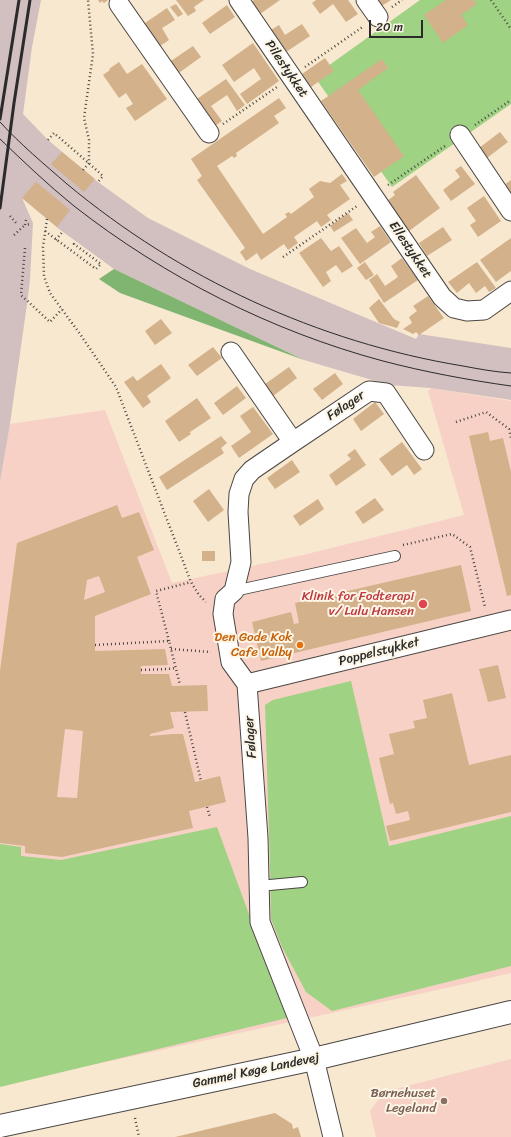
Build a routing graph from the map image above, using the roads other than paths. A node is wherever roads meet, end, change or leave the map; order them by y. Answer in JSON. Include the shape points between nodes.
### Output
{"nodes":[{"id":1,"x":239,"y":0,"type":"edge"},
{"id":2,"x":366,"y":0,"type":"edge"},
{"id":3,"x":117,"y":6,"type":"edge"},
{"id":4,"x":378,"y":17,"type":"dead end"},
{"id":5,"x":209,"y":133,"type":"dead end"},
{"id":6,"x":460,"y":135,"type":"road end"},
{"id":7,"x":333,"y":138,"type":"joint"},
{"id":8,"x":511,"y":210,"type":"edge"},
{"id":9,"x":511,"y":291,"type":"edge"},
{"id":10,"x":231,"y":352,"type":"dead end"},
{"id":11,"x":293,"y":442,"type":"junction"},
{"id":12,"x":424,"y":450,"type":"dead end"},
{"id":13,"x":396,"y":556,"type":"road end"},
{"id":14,"x":234,"y":591,"type":"junction"},
{"id":15,"x":511,"y":620,"type":"edge"},
{"id":16,"x":247,"y":684,"type":"junction"},
{"id":17,"x":302,"y":882,"type":"dead end"},
{"id":18,"x":259,"y":886,"type":"junction"},
{"id":19,"x":511,"y":1012,"type":"edge"},
{"id":20,"x":314,"y":1059,"type":"junction"},
{"id":21,"x":0,"y":1126,"type":"edge"},
{"id":22,"x":333,"y":1137,"type":"edge"}],
"edges":[{"from":1,"to":7,"type":"street","name":"Pilestykket"},
{"from":2,"to":4,"type":"street"},
{"from":3,"to":5,"type":"street"},
{"from":6,"to":8,"type":"street"},
{"from":7,"to":9,"type":"street","name":"Ellestykket","via":[[442,297],[454,308],[467,311],[484,310]]},
{"from":10,"to":11,"type":"street"},
{"from":11,"to":12,"type":"street","name":"Følager","via":[[369,391],[386,393]]},
{"from":11,"to":14,"type":"street","name":"Følager","via":[[252,470],[244,480],[239,494],[241,562]]},
{"from":13,"to":14,"type":"lane"},
{"from":14,"to":16,"type":"street","name":"Følager","via":[[225,599],[223,614],[230,662]]},
{"from":15,"to":16,"type":"street","name":"Poppelstykket"},
{"from":16,"to":18,"type":"street","name":"Følager"},
{"from":17,"to":18,"type":"lane"},
{"from":18,"to":20,"type":"street","name":"Følager","via":[[260,922]]},
{"from":19,"to":20,"type":"street","name":"Gammel Køge Landevej"},
{"from":20,"to":21,"type":"street","name":"Gammel Køge Landevej"},
{"from":20,"to":22,"type":"street","name":"Følager"}]}
